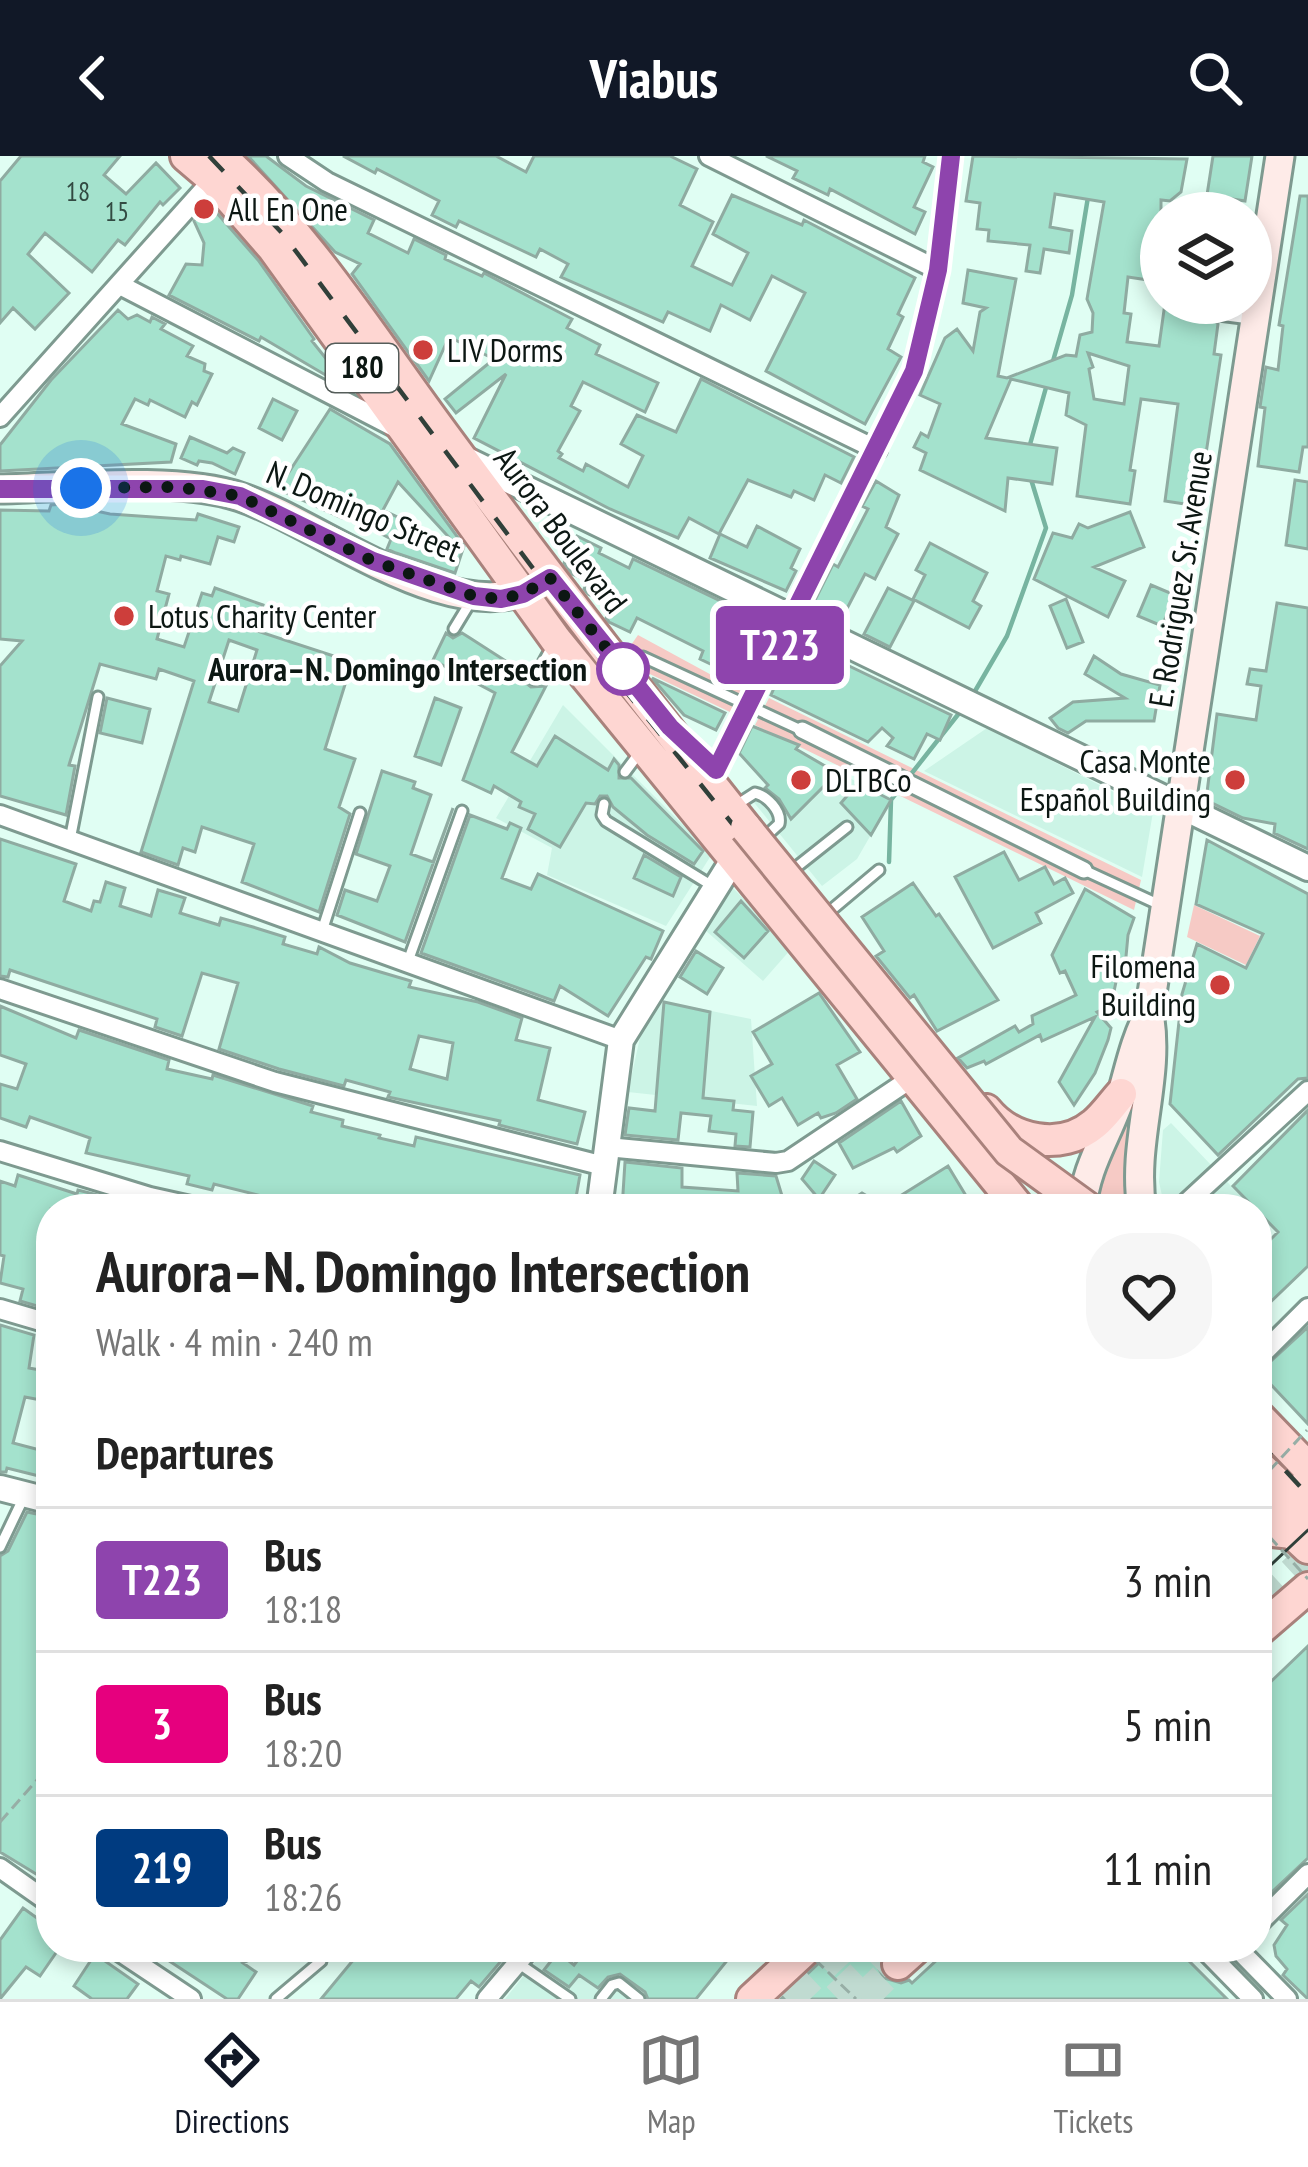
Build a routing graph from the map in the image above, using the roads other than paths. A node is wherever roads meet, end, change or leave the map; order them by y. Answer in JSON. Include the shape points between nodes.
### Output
{"nodes":[{"id":1,"x":186,"y":156,"type":"edge"},
{"id":2,"x":288,"y":156,"type":"edge"},
{"id":3,"x":709,"y":156,"type":"edge"},
{"id":4,"x":951,"y":156,"type":"edge"},
{"id":5,"x":1280,"y":156,"type":"edge"},
{"id":6,"x":223,"y":163,"type":"edge"},
{"id":7,"x":1272,"y":211,"type":"edge"},
{"id":8,"x":938,"y":270,"type":"junction"},
{"id":9,"x":120,"y":285,"type":"junction"},
{"id":10,"x":1256,"y":324,"type":"edge"},
{"id":11,"x":0,"y":417,"type":"edge"},
{"id":12,"x":411,"y":436,"type":"junction"},
{"id":13,"x":877,"y":450,"type":"junction"},
{"id":14,"x":459,"y":456,"type":"junction"},
{"id":15,"x":0,"y":489,"type":"edge"},
{"id":16,"x":550,"y":578,"type":"junction"},
{"id":17,"x":523,"y":594,"type":"junction"},
{"id":18,"x":474,"y":596,"type":"junction"},
{"id":19,"x":793,"y":620,"type":"junction"},
{"id":20,"x":454,"y":629,"type":"dead end"},
{"id":21,"x":556,"y":640,"type":"junction"},
{"id":22,"x":643,"y":657,"type":"dead end"},
{"id":23,"x":534,"y":679,"type":"dead end"},
{"id":24,"x":98,"y":698,"type":"dead end"},
{"id":25,"x":748,"y":706,"type":"junction"},
{"id":26,"x":670,"y":727,"type":"junction"},
{"id":27,"x":802,"y":730,"type":"joint"},
{"id":28,"x":716,"y":770,"type":"junction"},
{"id":29,"x":604,"y":805,"type":"dead end"},
{"id":30,"x":1182,"y":810,"type":"junction"},
{"id":31,"x":462,"y":811,"type":"dead end"},
{"id":32,"x":360,"y":812,"type":"dead end"},
{"id":33,"x":0,"y":815,"type":"edge"},
{"id":34,"x":752,"y":822,"type":"junction"},
{"id":35,"x":847,"y":827,"type":"dead end"},
{"id":36,"x":70,"y":840,"type":"junction"},
{"id":37,"x":734,"y":860,"type":"junction"},
{"id":38,"x":1308,"y":868,"type":"edge"},
{"id":39,"x":794,"y":869,"type":"junction"},
{"id":40,"x":1084,"y":870,"type":"joint"},
{"id":41,"x":879,"y":871,"type":"dead end"},
{"id":42,"x":715,"y":887,"type":"junction"},
{"id":43,"x":1165,"y":907,"type":"junction"},
{"id":44,"x":830,"y":912,"type":"junction"},
{"id":45,"x":322,"y":931,"type":"junction"},
{"id":46,"x":407,"y":964,"type":"junction"},
{"id":47,"x":0,"y":989,"type":"edge"},
{"id":48,"x":1149,"y":1013,"type":"junction"},
{"id":49,"x":621,"y":1040,"type":"junction"},
{"id":50,"x":914,"y":1076,"type":"junction"},
{"id":51,"x":1308,"y":1091,"type":"edge"},
{"id":52,"x":1121,"y":1094,"type":"junction"},
{"id":53,"x":0,"y":1151,"type":"edge"},
{"id":54,"x":605,"y":1156,"type":"junction"},
{"id":55,"x":140,"y":1194,"type":"edge"},
{"id":56,"x":600,"y":1194,"type":"edge"},
{"id":57,"x":1008,"y":1194,"type":"edge"},
{"id":58,"x":1065,"y":1194,"type":"edge"},
{"id":59,"x":1086,"y":1194,"type":"edge"},
{"id":60,"x":1139,"y":1194,"type":"edge"},
{"id":61,"x":1196,"y":1194,"type":"edge"},
{"id":62,"x":1308,"y":1308,"type":"edge"},
{"id":63,"x":0,"y":1309,"type":"edge"},
{"id":64,"x":36,"y":1320,"type":"edge"},
{"id":65,"x":1272,"y":1344,"type":"edge"},
{"id":66,"x":1272,"y":1431,"type":"edge"},
{"id":67,"x":1308,"y":1468,"type":"edge"},
{"id":68,"x":1272,"y":1475,"type":"edge"},
{"id":69,"x":12,"y":1491,"type":"edge"},
{"id":70,"x":1303,"y":1497,"type":"edge"},
{"id":71,"x":1272,"y":1520,"type":"edge"},
{"id":72,"x":1272,"y":1531,"type":"edge"},
{"id":73,"x":0,"y":1546,"type":"edge"},
{"id":74,"x":1308,"y":1549,"type":"edge"},
{"id":75,"x":1308,"y":1583,"type":"edge"},
{"id":76,"x":1272,"y":1618,"type":"edge"},
{"id":77,"x":1308,"y":1874,"type":"edge"},
{"id":78,"x":4,"y":1876,"type":"edge"},
{"id":79,"x":36,"y":1895,"type":"edge"},
{"id":80,"x":1272,"y":1910,"type":"edge"},
{"id":81,"x":136,"y":1962,"type":"edge"},
{"id":82,"x":320,"y":1962,"type":"edge"},
{"id":83,"x":518,"y":1962,"type":"edge"},
{"id":84,"x":537,"y":1962,"type":"edge"},
{"id":85,"x":786,"y":1962,"type":"edge"},
{"id":86,"x":1251,"y":1962,"type":"edge"},
{"id":87,"x":1219,"y":1964,"type":"edge"},
{"id":88,"x":760,"y":1992,"type":"edge"},
{"id":89,"x":191,"y":1999,"type":"edge"},
{"id":90,"x":276,"y":1999,"type":"edge"},
{"id":91,"x":487,"y":1999,"type":"edge"},
{"id":92,"x":570,"y":1999,"type":"edge"},
{"id":93,"x":601,"y":1999,"type":"edge"},
{"id":94,"x":639,"y":1999,"type":"edge"},
{"id":95,"x":1253,"y":1999,"type":"edge"},
{"id":96,"x":1287,"y":1999,"type":"edge"}],
"edges":[{"from":1,"to":6,"type":"main road","name":"Aurora Boulevard","number":"180"},
{"from":2,"to":13,"type":"street"},
{"from":3,"to":8,"type":"street"},
{"from":4,"to":8,"type":"street"},
{"from":5,"to":7,"type":"main road","name":"E. Rodriguez Sr. Avenue"},
{"from":6,"to":9,"type":"street"},
{"from":6,"to":12,"type":"main road","name":"Aurora Boulevard","number":"180"},
{"from":6,"to":14,"type":"main road","name":"Aurora Boulevard","number":"180","via":[[334,286]]},
{"from":8,"to":13,"type":"street","via":[[914,371]]},
{"from":9,"to":11,"type":"street"},
{"from":9,"to":12,"type":"street"},
{"from":10,"to":30,"type":"main road","name":"E. Rodriguez Sr. Avenue","via":[[1256,375]]},
{"from":12,"to":14,"type":"street"},
{"from":12,"to":17,"type":"main road","name":"Aurora Boulevard","number":"180"},
{"from":13,"to":19,"type":"street"},
{"from":14,"to":16,"type":"main road","name":"Aurora Boulevard","number":"180"},
{"from":14,"to":19,"type":"street"},
{"from":15,"to":18,"type":"main road","name":"N. Domingo Street","via":[[177,487],[240,496],[373,561]]},
{"from":16,"to":17,"type":"main road","name":"N. Domingo Street"},
{"from":16,"to":26,"type":"main road","name":"Aurora Boulevard","number":"180"},
{"from":17,"to":18,"type":"main road","name":"N. Domingo Street"},
{"from":17,"to":21,"type":"main road","name":"Aurora Boulevard","number":"180"},
{"from":18,"to":20,"type":"lane"},
{"from":19,"to":25,"type":"street"},
{"from":19,"to":30,"type":"street"},
{"from":21,"to":23,"type":"lane"},
{"from":21,"to":37,"type":"main road","name":"Aurora Boulevard","number":"180","via":[[634,760]]},
{"from":22,"to":25,"type":"lane"},
{"from":24,"to":36,"type":"lane"},
{"from":25,"to":27,"type":"lane"},
{"from":25,"to":28,"type":"street"},
{"from":26,"to":28,"type":"main road"},
{"from":26,"to":34,"type":"main road","name":"Aurora Boulevard","number":"180"},
{"from":27,"to":40,"type":"street"},
{"from":28,"to":34,"type":"main road"},
{"from":29,"to":42,"type":"lane","via":[[606,820]]},
{"from":30,"to":38,"type":"street"},
{"from":30,"to":43,"type":"main road","name":"E. Rodriguez Sr. Avenue"},
{"from":31,"to":46,"type":"lane"},
{"from":32,"to":45,"type":"lane"},
{"from":33,"to":36,"type":"street"},
{"from":34,"to":39,"type":"main road"},
{"from":34,"to":58,"type":"main road","name":"Aurora Boulevard","number":"180","bridge":true,"via":[[1009,1151]]},
{"from":35,"to":39,"type":"lane"},
{"from":36,"to":45,"type":"street"},
{"from":37,"to":42,"type":"street"},
{"from":37,"to":50,"type":"main road","name":"Aurora Boulevard","number":"180"},
{"from":39,"to":44,"type":"main road"},
{"from":40,"to":43,"type":"lane"},
{"from":41,"to":44,"type":"lane"},
{"from":42,"to":49,"type":"street"},
{"from":43,"to":48,"type":"main road","name":"E. Rodriguez Sr. Avenue"},
{"from":44,"to":52,"type":"main road","via":[[1000,1127],[1061,1139],[1092,1126]]},
{"from":45,"to":46,"type":"street"},
{"from":46,"to":49,"type":"street"},
{"from":47,"to":54,"type":"street","via":[[275,1082]]},
{"from":48,"to":52,"type":"main road","name":"E. Rodriguez Sr. Avenue"},
{"from":48,"to":60,"type":"main road","name":"E. Rodriguez Sr. Avenue","via":[[1155,1044]]},
{"from":49,"to":54,"type":"street"},
{"from":50,"to":54,"type":"street","via":[[788,1161]]},
{"from":50,"to":57,"type":"main road","name":"Aurora Boulevard","number":"180"},
{"from":51,"to":61,"type":"street"},
{"from":52,"to":59,"type":"main road","name":"E. Rodriguez Sr. Avenue","via":[[1087,1172]]},
{"from":53,"to":55,"type":"street"},
{"from":54,"to":56,"type":"street"},
{"from":62,"to":65,"type":"street"},
{"from":63,"to":64,"type":"street"},
{"from":66,"to":67,"type":"main road"},
{"from":68,"to":70,"type":"main road"},
{"from":69,"to":73,"type":"lane"},
{"from":70,"to":71,"type":"main road"},
{"from":72,"to":74,"type":"main road","via":[[1292,1533]]},
{"from":75,"to":76,"type":"main road"},
{"from":77,"to":80,"type":"street"},
{"from":78,"to":79,"type":"street"},
{"from":81,"to":89,"type":"street"},
{"from":82,"to":90,"type":"lane"},
{"from":83,"to":91,"type":"street"},
{"from":84,"to":92,"type":"lane"},
{"from":85,"to":88,"type":"main road"},
{"from":86,"to":96,"type":"street"},
{"from":87,"to":95,"type":"street"},
{"from":93,"to":94,"type":"lane","via":[[620,1983]]}]}
